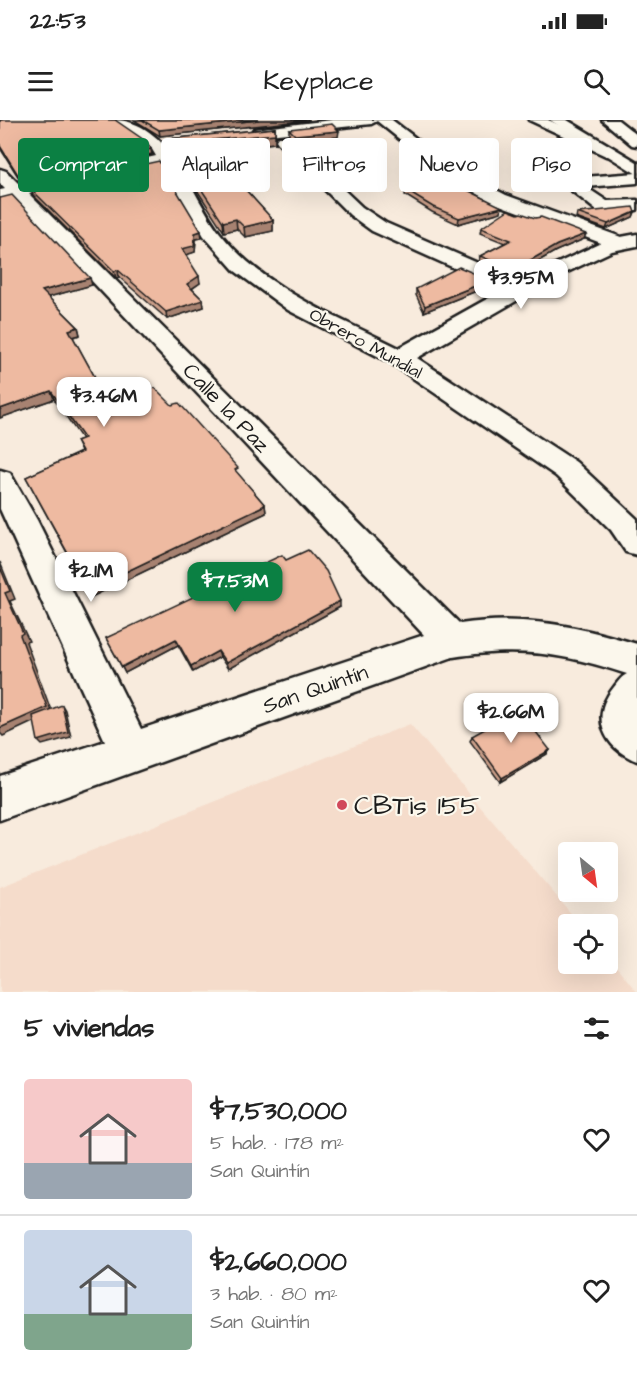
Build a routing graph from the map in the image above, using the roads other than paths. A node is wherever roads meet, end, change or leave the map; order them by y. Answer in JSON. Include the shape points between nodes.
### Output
{"nodes":[{"id":1,"x":120,"y":120,"type":"edge"},
{"id":2,"x":282,"y":120,"type":"edge"},
{"id":3,"x":371,"y":120,"type":"edge"},
{"id":4,"x":383,"y":120,"type":"edge"},
{"id":5,"x":536,"y":120,"type":"edge"},
{"id":6,"x":557,"y":120,"type":"edge"},
{"id":7,"x":582,"y":120,"type":"edge"},
{"id":8,"x":609,"y":120,"type":"edge"},
{"id":9,"x":250,"y":133,"type":"edge"},
{"id":10,"x":290,"y":134,"type":"junction"},
{"id":11,"x":637,"y":142,"type":"edge"},
{"id":12,"x":161,"y":147,"type":"edge"},
{"id":13,"x":161,"y":148,"type":"edge"},
{"id":14,"x":637,"y":148,"type":"edge"},
{"id":15,"x":611,"y":153,"type":"junction"},
{"id":16,"x":637,"y":169,"type":"edge"},
{"id":17,"x":637,"y":178,"type":"edge"},
{"id":18,"x":6,"y":187,"type":"edge"},
{"id":19,"x":188,"y":192,"type":"edge"},
{"id":20,"x":637,"y":205,"type":"edge"},
{"id":21,"x":627,"y":241,"type":"edge"},
{"id":22,"x":519,"y":289,"type":"junction"},
{"id":23,"x":400,"y":358,"type":"junction"},
{"id":24,"x":0,"y":480,"type":"edge"},
{"id":25,"x":11,"y":524,"type":"edge"},
{"id":26,"x":637,"y":543,"type":"edge"},
{"id":27,"x":453,"y":641,"type":"junction"},
{"id":28,"x":637,"y":661,"type":"edge"},
{"id":29,"x":637,"y":688,"type":"edge"},
{"id":30,"x":637,"y":741,"type":"edge"},
{"id":31,"x":131,"y":752,"type":"junction"},
{"id":32,"x":0,"y":798,"type":"edge"}],
"edges":[{"from":1,"to":12,"type":"main road","name":"Obrero Mundial"},
{"from":2,"to":10,"type":"main road"},
{"from":3,"to":10,"type":"main road"},
{"from":4,"to":21,"type":"main road","via":[[450,172],[500,199]]},
{"from":5,"to":15,"type":"main road"},
{"from":6,"to":15,"type":"main road"},
{"from":7,"to":14,"type":"main road"},
{"from":8,"to":11,"type":"main road"},
{"from":9,"to":10,"type":"main road"},
{"from":10,"to":22,"type":"main road","via":[[356,211],[380,227]]},
{"from":13,"to":18,"type":"main road"},
{"from":15,"to":16,"type":"main road"},
{"from":17,"to":20,"type":"main road","via":[[570,183],[603,207]]},
{"from":18,"to":27,"type":"main road","name":"Calle la Paz"},
{"from":19,"to":23,"type":"main road","name":"Obrero Mundial","via":[[213,236],[242,267],[296,305]]},
{"from":21,"to":22,"type":"main road"},
{"from":22,"to":23,"type":"main road"},
{"from":23,"to":26,"type":"main road","name":"Obrero Mundial","via":[[566,469],[622,522]]},
{"from":24,"to":25,"type":"main road"},
{"from":25,"to":31,"type":"main road"},
{"from":27,"to":28,"type":"main road","name":"San Quintín","via":[[495,635],[545,638],[598,648]]},
{"from":27,"to":31,"type":"main road","name":"San Quintín"},
{"from":29,"to":30,"type":"main road","via":[[622,707],[620,721]]},
{"from":31,"to":32,"type":"main road","name":"San Quintín"}]}
